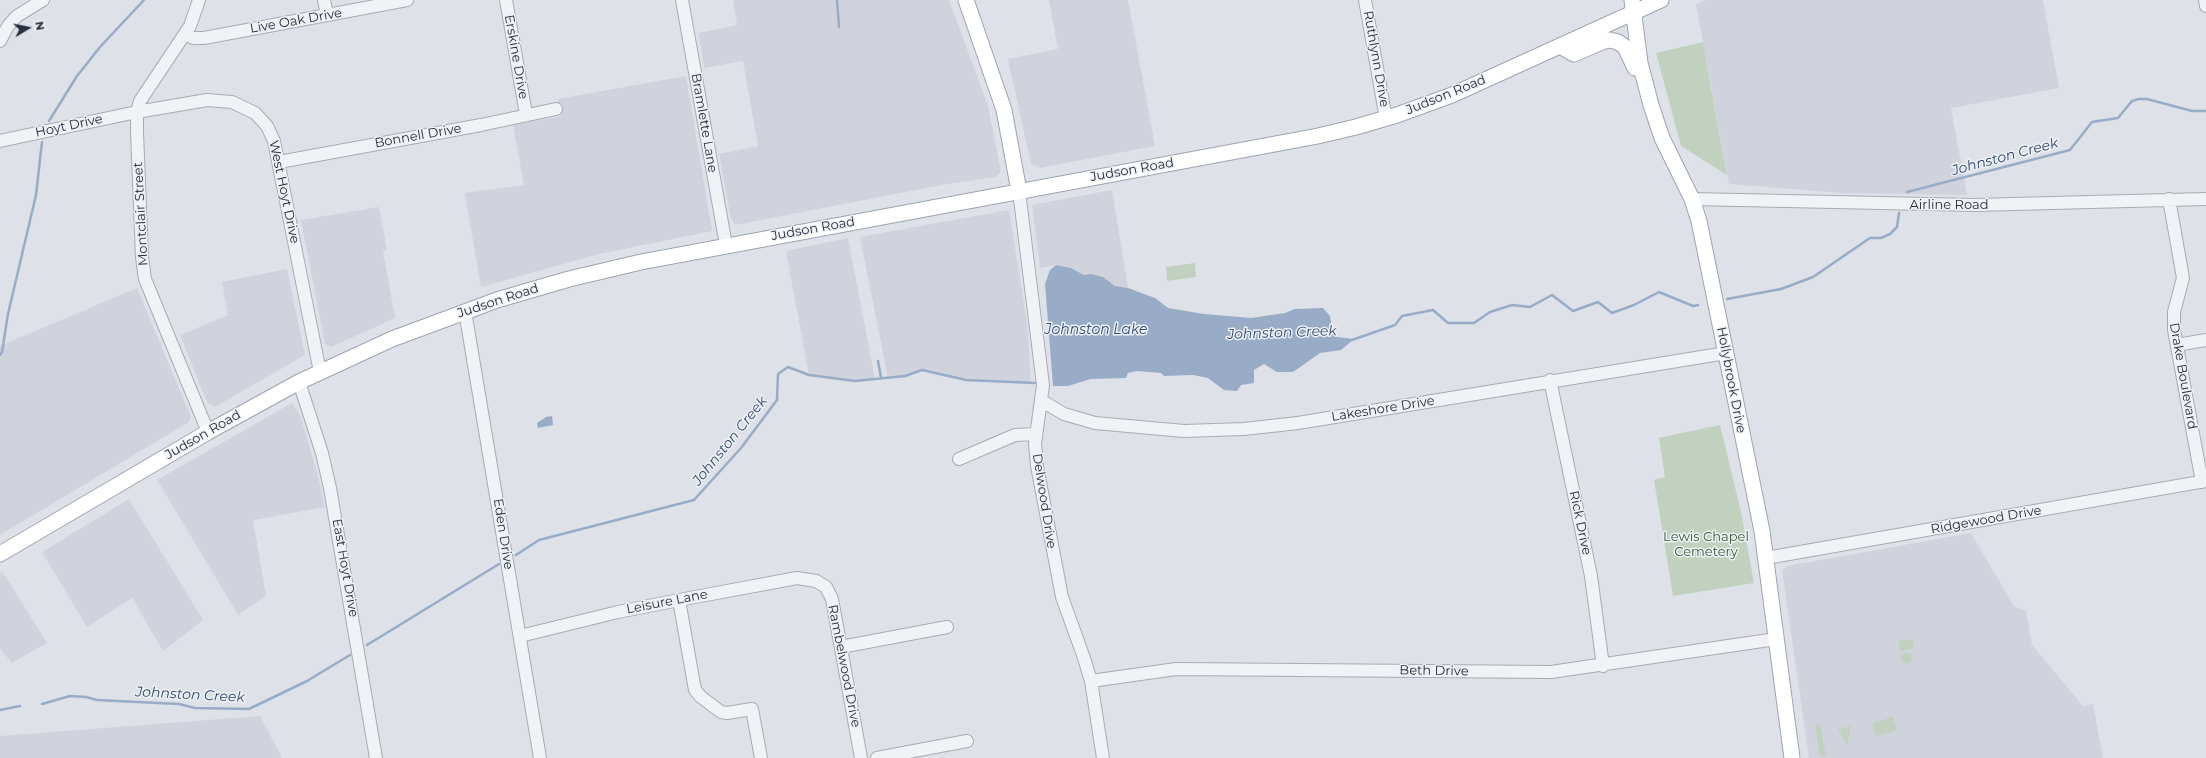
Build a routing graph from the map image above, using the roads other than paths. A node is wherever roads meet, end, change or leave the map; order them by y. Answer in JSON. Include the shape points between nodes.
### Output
{"nodes":[{"id":1,"x":43,"y":0,"type":"edge"},
{"id":2,"x":198,"y":0,"type":"edge"},
{"id":3,"x":324,"y":0,"type":"edge"},
{"id":4,"x":407,"y":0,"type":"edge"},
{"id":5,"x":506,"y":0,"type":"edge"},
{"id":6,"x":682,"y":0,"type":"edge"},
{"id":7,"x":966,"y":0,"type":"edge"},
{"id":8,"x":1365,"y":0,"type":"edge"},
{"id":9,"x":1661,"y":0,"type":"edge"},
{"id":10,"x":2205,"y":0,"type":"edge"},
{"id":11,"x":1633,"y":6,"type":"edge"},
{"id":12,"x":2206,"y":6,"type":"edge"},
{"id":13,"x":327,"y":15,"type":"junction"},
{"id":14,"x":185,"y":34,"type":"junction"},
{"id":15,"x":0,"y":41,"type":"edge"},
{"id":16,"x":1560,"y":46,"type":"junction"},
{"id":17,"x":1643,"y":74,"type":"junction"},
{"id":18,"x":556,"y":108,"type":"dead end"},
{"id":19,"x":137,"y":112,"type":"junction"},
{"id":20,"x":526,"y":114,"type":"junction"},
{"id":21,"x":1386,"y":119,"type":"junction"},
{"id":22,"x":0,"y":141,"type":"edge"},
{"id":23,"x":279,"y":162,"type":"junction"},
{"id":24,"x":1020,"y":191,"type":"junction"},
{"id":25,"x":1692,"y":199,"type":"junction"},
{"id":26,"x":2206,"y":199,"type":"edge"},
{"id":27,"x":2170,"y":200,"type":"junction"},
{"id":28,"x":726,"y":245,"type":"junction"},
{"id":29,"x":465,"y":311,"type":"junction"},
{"id":30,"x":2206,"y":340,"type":"edge"},
{"id":31,"x":2177,"y":345,"type":"junction"},
{"id":32,"x":1726,"y":352,"type":"junction"},
{"id":33,"x":320,"y":372,"type":"junction"},
{"id":34,"x":1550,"y":380,"type":"junction"},
{"id":35,"x":299,"y":382,"type":"junction"},
{"id":36,"x":1042,"y":401,"type":"junction"},
{"id":37,"x":208,"y":432,"type":"junction"},
{"id":38,"x":1036,"y":434,"type":"junction"},
{"id":39,"x":959,"y":459,"type":"dead end"},
{"id":40,"x":2204,"y":481,"type":"edge"},
{"id":41,"x":0,"y":554,"type":"edge"},
{"id":42,"x":1766,"y":558,"type":"junction"},
{"id":43,"x":816,"y":581,"type":"joint"},
{"id":44,"x":679,"y":600,"type":"junction"},
{"id":45,"x":947,"y":627,"type":"dead end"},
{"id":46,"x":520,"y":636,"type":"junction"},
{"id":47,"x":1776,"y":639,"type":"junction"},
{"id":48,"x":841,"y":647,"type":"junction"},
{"id":49,"x":1603,"y":666,"type":"junction"},
{"id":50,"x":1090,"y":681,"type":"junction"},
{"id":51,"x":967,"y":741,"type":"dead end"},
{"id":52,"x":376,"y":758,"type":"edge"},
{"id":53,"x":540,"y":758,"type":"edge"},
{"id":54,"x":761,"y":758,"type":"edge"},
{"id":55,"x":861,"y":758,"type":"edge"},
{"id":56,"x":877,"y":758,"type":"edge"},
{"id":57,"x":1103,"y":758,"type":"edge"},
{"id":58,"x":1792,"y":758,"type":"edge"}],
"edges":[{"from":1,"to":15,"type":"street","via":[[17,16]]},
{"from":2,"to":14,"type":"street","name":"Montclair Street","via":[[194,17]]},
{"from":3,"to":13,"type":"street"},
{"from":4,"to":13,"type":"street","name":"Live Oak Drive"},
{"from":5,"to":20,"type":"street","name":"Erskine Drive"},
{"from":6,"to":28,"type":"street","name":"Bramlette Lane"},
{"from":7,"to":24,"type":"main road","via":[[1004,110]]},
{"from":8,"to":21,"type":"street","name":"Ruthlynn Drive"},
{"from":9,"to":11,"type":"main road","name":"Judson Road"},
{"from":10,"to":12,"type":"street"},
{"from":11,"to":16,"type":"main road","name":"Judson Road"},
{"from":11,"to":17,"type":"main road","name":"Hollybrook Drive"},
{"from":13,"to":14,"type":"street","name":"Live Oak Drive","via":[[204,38],[193,38]]},
{"from":14,"to":19,"type":"street","name":"Montclair Street","via":[[146,91]]},
{"from":16,"to":17,"type":"main road","via":[[1574,54],[1604,41],[1618,42],[1626,47],[1632,67]]},
{"from":16,"to":21,"type":"main road","name":"Judson Road","via":[[1452,95]]},
{"from":17,"to":25,"type":"main road","name":"Hollybrook Drive","via":[[1662,138]]},
{"from":18,"to":20,"type":"street","name":"Bonnell Drive"},
{"from":19,"to":22,"type":"street","name":"Hoyt Drive"},
{"from":19,"to":23,"type":"street","name":"West Hoyt Drive","via":[[207,100],[225,100],[238,104],[255,113],[267,126]]},
{"from":19,"to":37,"type":"street","name":"Montclair Street","via":[[144,273]]},
{"from":20,"to":23,"type":"street","name":"Bonnell Drive"},
{"from":21,"to":24,"type":"main road","name":"Judson Road","via":[[1318,136]]},
{"from":23,"to":33,"type":"street","name":"West Hoyt Drive"},
{"from":24,"to":28,"type":"main road","name":"Judson Road"},
{"from":24,"to":36,"type":"street","name":"Delwood Drive","via":[[1042,381]]},
{"from":25,"to":27,"type":"street","name":"Airline Road","via":[[1968,205]]},
{"from":25,"to":32,"type":"main road","name":"Hollybrook Drive","via":[[1699,221]]},
{"from":26,"to":27,"type":"street","name":"Airline Road"},
{"from":27,"to":31,"type":"street","name":"Drake Boulevard","via":[[2183,278],[2173,315]]},
{"from":28,"to":29,"type":"main road","name":"Judson Road","via":[[569,278]]},
{"from":29,"to":33,"type":"main road","name":"Judson Road","via":[[392,339]]},
{"from":29,"to":46,"type":"street","name":"Eden Drive"},
{"from":30,"to":31,"type":"street"},
{"from":31,"to":40,"type":"street","name":"Drake Boulevard"},
{"from":32,"to":34,"type":"street","name":"Lakeshore Drive"},
{"from":32,"to":42,"type":"main road","name":"Hollybrook Drive"},
{"from":33,"to":35,"type":"main road","name":"Judson Road"},
{"from":34,"to":36,"type":"street","name":"Lakeshore Drive","via":[[1298,423],[1229,430],[1184,431],[1095,423],[1064,414]]},
{"from":34,"to":49,"type":"street","name":"Rick Drive","via":[[1591,576]]},
{"from":35,"to":37,"type":"main road","name":"Judson Road"},
{"from":35,"to":52,"type":"street","name":"East Hoyt Drive","via":[[322,453],[330,488]]},
{"from":36,"to":38,"type":"street","name":"Delwood Drive"},
{"from":37,"to":41,"type":"main road","name":"Judson Road"},
{"from":38,"to":39,"type":"street","via":[[1015,435]]},
{"from":38,"to":50,"type":"street","name":"Delwood Drive","via":[[1037,466],[1059,585]]},
{"from":40,"to":42,"type":"street","name":"Ridgewood Drive"},
{"from":42,"to":47,"type":"main road","name":"Hollybrook Drive"},
{"from":43,"to":44,"type":"street","name":"Leisure Lane","via":[[797,578]]},
{"from":43,"to":48,"type":"street","name":"Rambelwood Drive","via":[[826,587],[831,595]]},
{"from":44,"to":46,"type":"street","name":"Leisure Lane"},
{"from":44,"to":54,"type":"street","via":[[695,690],[721,712],[752,709]]},
{"from":45,"to":48,"type":"street"},
{"from":46,"to":53,"type":"street","name":"Eden Drive"},
{"from":47,"to":49,"type":"street","name":"Beth Drive"},
{"from":47,"to":58,"type":"main road","name":"Hollybrook Drive"},
{"from":48,"to":55,"type":"street","name":"Rambelwood Drive"},
{"from":49,"to":50,"type":"street","name":"Beth Drive","via":[[1541,672],[1176,669]]},
{"from":50,"to":57,"type":"street","name":"Delwood Drive"},
{"from":51,"to":56,"type":"street"}]}
